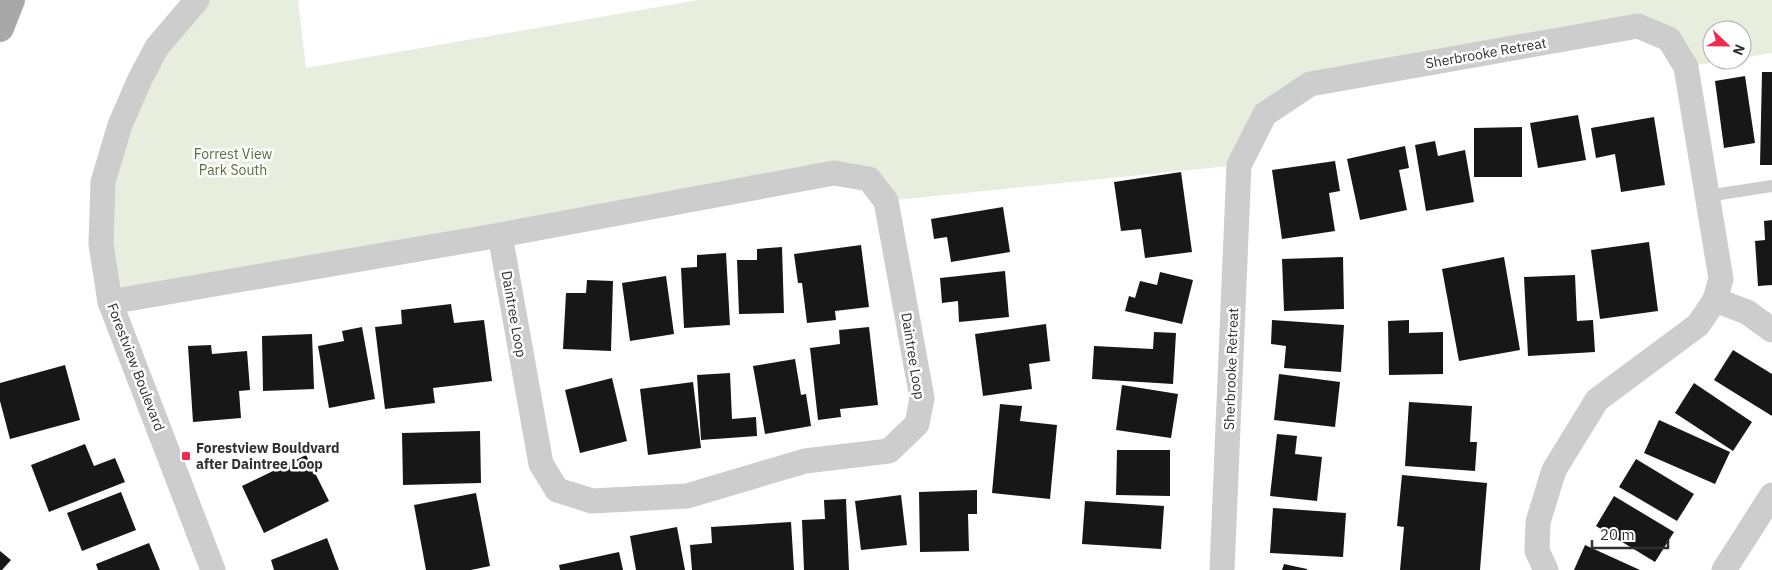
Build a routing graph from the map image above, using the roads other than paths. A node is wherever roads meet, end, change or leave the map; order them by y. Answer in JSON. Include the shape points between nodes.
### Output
{"nodes":[{"id":1,"x":11,"y":0,"type":"edge"},
{"id":2,"x":197,"y":0,"type":"edge"},
{"id":3,"x":0,"y":28,"type":"edge"},
{"id":4,"x":1772,"y":186,"type":"edge"},
{"id":5,"x":1707,"y":196,"type":"junction"},
{"id":6,"x":500,"y":234,"type":"junction"},
{"id":7,"x":1715,"y":300,"type":"junction"},
{"id":8,"x":110,"y":302,"type":"junction"},
{"id":9,"x":1772,"y":330,"type":"edge"},
{"id":10,"x":1772,"y":496,"type":"edge"},
{"id":11,"x":213,"y":570,"type":"edge"},
{"id":12,"x":1222,"y":570,"type":"edge"},
{"id":13,"x":1546,"y":570,"type":"edge"},
{"id":14,"x":1724,"y":570,"type":"edge"}],
"edges":[{"from":1,"to":3,"type":"main road"},
{"from":2,"to":8,"type":"street","name":"Forestview Boulevard","via":[[157,47],[140,79],[120,125],[103,182],[101,244]]},
{"from":4,"to":5,"type":"lane"},
{"from":5,"to":7,"type":"street","name":"Sherbrooke Retreat","via":[[1721,279]]},
{"from":5,"to":12,"type":"street","name":"Sherbrooke Retreat","via":[[1686,67],[1668,39],[1638,26],[1310,84],[1265,114],[1239,165]]},
{"from":6,"to":6,"type":"street","name":"Daintree Loop","via":[[834,173],[869,179],[886,201],[922,398],[917,424],[889,452],[805,461],[687,496],[592,501],[557,490],[541,464]]},
{"from":6,"to":8,"type":"street","name":"Daintree Loop"},
{"from":7,"to":9,"type":"street","via":[[1747,312]]},
{"from":7,"to":13,"type":"street","name":"Sherbrooke Retreat","via":[[1698,326],[1597,400],[1554,470],[1538,522],[1537,551]]},
{"from":8,"to":11,"type":"street","name":"Forestview Boulevard"},
{"from":10,"to":14,"type":"street"}]}
